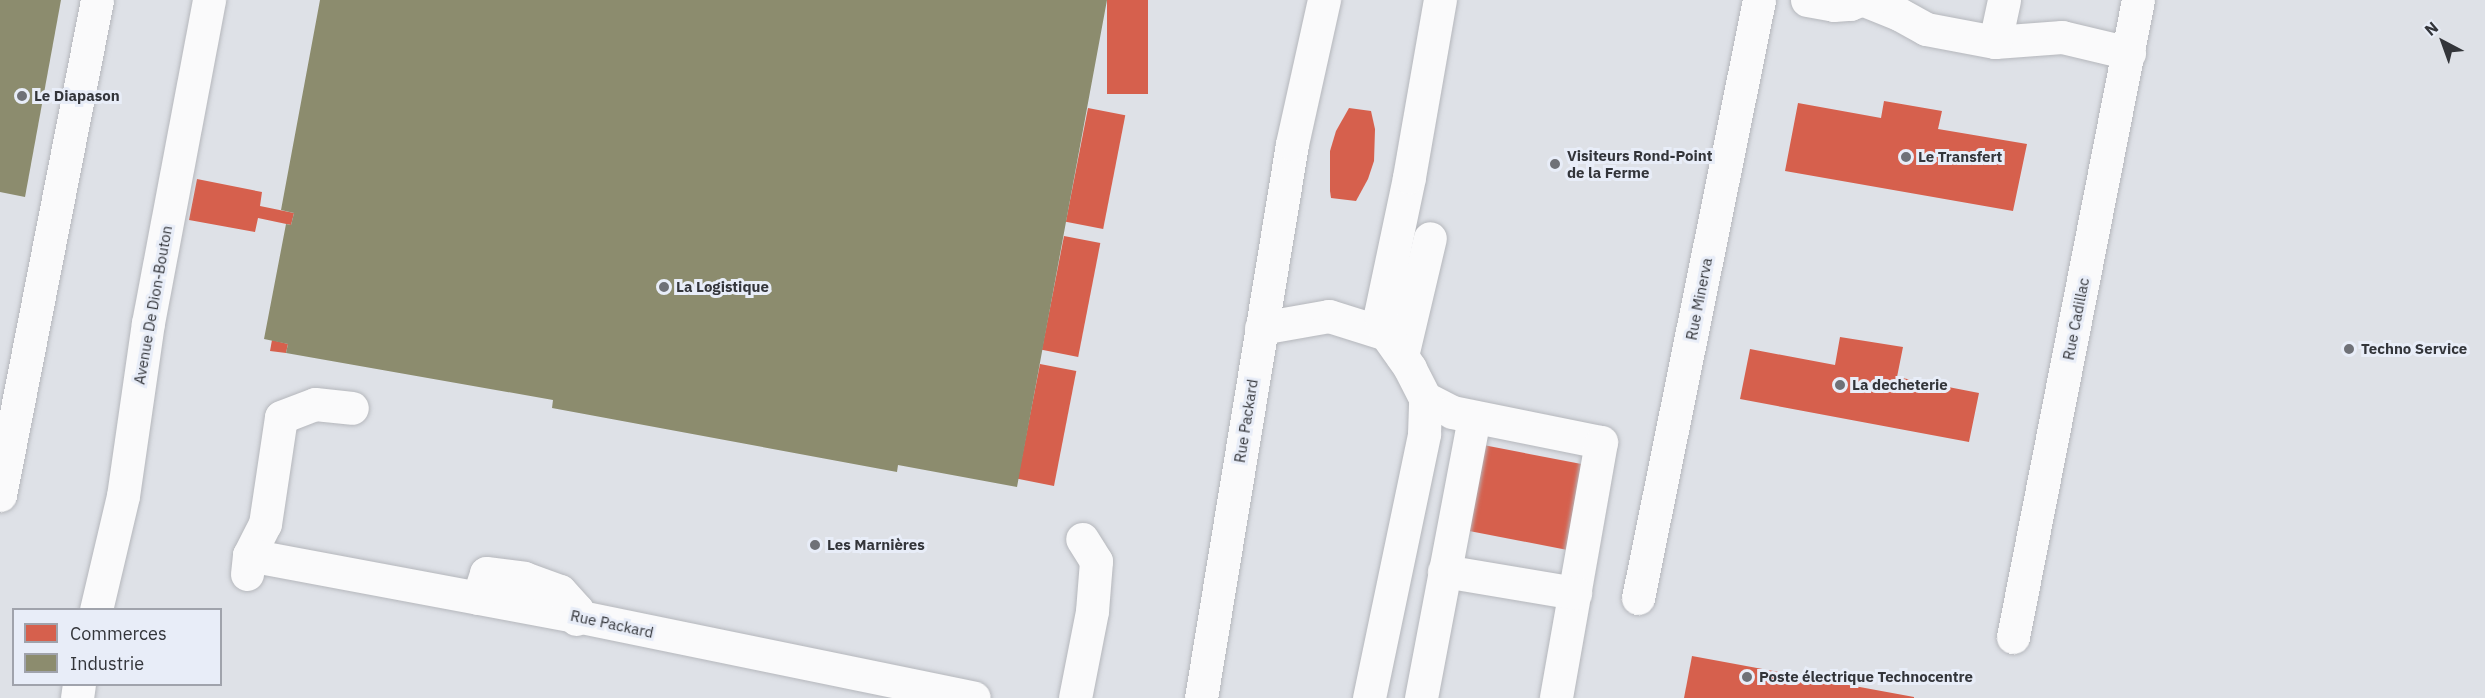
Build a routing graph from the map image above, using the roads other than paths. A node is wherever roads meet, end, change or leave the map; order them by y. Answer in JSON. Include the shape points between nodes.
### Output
{"nodes":[{"id":1,"x":97,"y":0,"type":"edge"},
{"id":2,"x":209,"y":0,"type":"edge"},
{"id":3,"x":1324,"y":0,"type":"edge"},
{"id":4,"x":1440,"y":0,"type":"edge"},
{"id":5,"x":1759,"y":0,"type":"edge"},
{"id":6,"x":1807,"y":0,"type":"edge"},
{"id":7,"x":1862,"y":0,"type":"edge"},
{"id":8,"x":2004,"y":0,"type":"edge"},
{"id":9,"x":2138,"y":0,"type":"edge"},
{"id":10,"x":1995,"y":42,"type":"junction"},
{"id":11,"x":2129,"y":53,"type":"junction"},
{"id":12,"x":1430,"y":238,"type":"dead end"},
{"id":13,"x":1261,"y":328,"type":"junction"},
{"id":14,"x":1394,"y":345,"type":"junction"},
{"id":15,"x":1425,"y":398,"type":"junction"},
{"id":16,"x":352,"y":408,"type":"dead end"},
{"id":17,"x":1474,"y":417,"type":"junction"},
{"id":18,"x":0,"y":495,"type":"edge"},
{"id":19,"x":1082,"y":539,"type":"dead end"},
{"id":20,"x":1444,"y":571,"type":"junction"},
{"id":21,"x":1575,"y":594,"type":"junction"},
{"id":22,"x":1638,"y":598,"type":"dead end"},
{"id":23,"x":96,"y":608,"type":"edge"},
{"id":24,"x":2013,"y":638,"type":"dead end"},
{"id":25,"x":974,"y":698,"type":"edge"},
{"id":26,"x":1075,"y":698,"type":"edge"},
{"id":27,"x":1201,"y":698,"type":"edge"},
{"id":28,"x":1369,"y":698,"type":"edge"},
{"id":29,"x":1421,"y":698,"type":"edge"},
{"id":30,"x":1556,"y":698,"type":"edge"}],
"edges":[{"from":1,"to":18,"type":"lane"},
{"from":2,"to":23,"type":"lane","name":"Avenue De Dion-Bouton","via":[[148,323],[123,495]]},
{"from":3,"to":13,"type":"lane","name":"Rue Packard","via":[[1292,144]]},
{"from":4,"to":14,"type":"lane","via":[[1380,315]]},
{"from":5,"to":22,"type":"lane","name":"Rue Minerva"},
{"from":6,"to":7,"type":"lane","via":[[1834,5]]},
{"from":7,"to":10,"type":"lane","via":[[1926,29]]},
{"from":8,"to":10,"type":"lane"},
{"from":9,"to":11,"type":"lane","name":"Rue Cadillac"},
{"from":10,"to":11,"type":"lane","via":[[2062,37]]},
{"from":11,"to":24,"type":"lane","name":"Rue Cadillac"},
{"from":12,"to":14,"type":"lane"},
{"from":13,"to":14,"type":"lane","via":[[1329,316]]},
{"from":13,"to":27,"type":"lane","name":"Rue Packard"},
{"from":14,"to":15,"type":"lane"},
{"from":15,"to":17,"type":"lane","via":[[1452,412]]},
{"from":15,"to":28,"type":"lane","via":[[1424,435]]},
{"from":16,"to":25,"type":"lane","name":"Rue Packard","via":[[315,404],[281,417],[265,524],[248,565],[482,579],[575,626]]},
{"from":17,"to":20,"type":"lane"},
{"from":17,"to":21,"type":"lane","via":[[1601,442]]},
{"from":19,"to":26,"type":"lane","via":[[1096,561],[1092,611]]},
{"from":20,"to":21,"type":"lane"},
{"from":20,"to":29,"type":"lane"},
{"from":21,"to":30,"type":"lane"}]}
